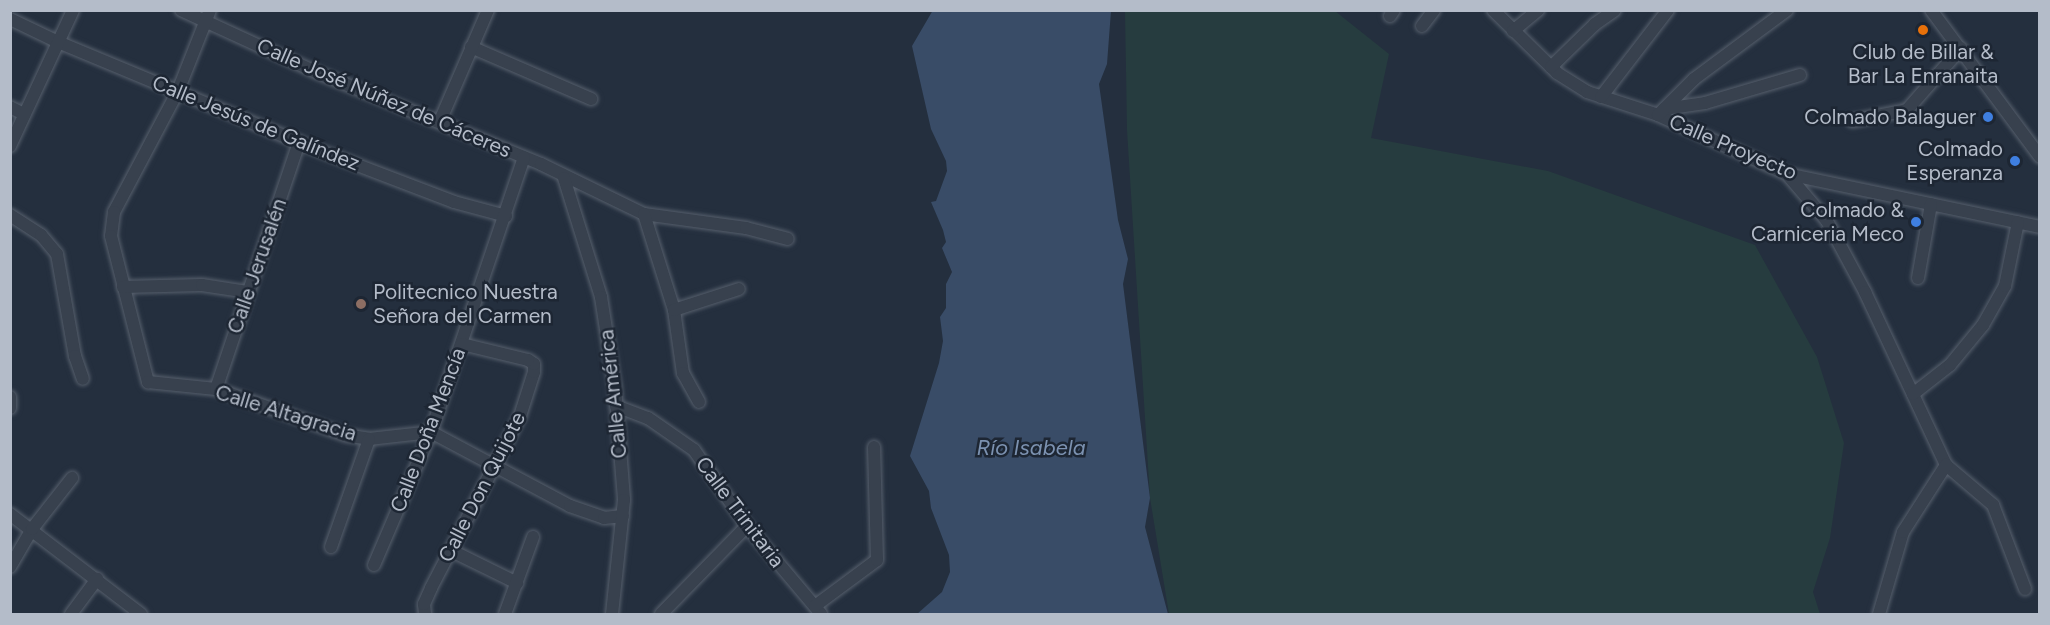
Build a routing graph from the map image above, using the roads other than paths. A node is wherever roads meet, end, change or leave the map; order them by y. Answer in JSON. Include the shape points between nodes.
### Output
{"nodes":[{"id":1,"x":73,"y":10,"type":"edge"},
{"id":2,"x":181,"y":10,"type":"edge"},
{"id":3,"x":210,"y":10,"type":"edge"},
{"id":4,"x":488,"y":10,"type":"edge"},
{"id":5,"x":1434,"y":10,"type":"edge"},
{"id":6,"x":1493,"y":10,"type":"edge"},
{"id":7,"x":1539,"y":10,"type":"edge"},
{"id":8,"x":1615,"y":10,"type":"edge"},
{"id":9,"x":1650,"y":10,"type":"edge"},
{"id":10,"x":1668,"y":10,"type":"edge"},
{"id":11,"x":1787,"y":10,"type":"edge"},
{"id":12,"x":1930,"y":10,"type":"edge"},
{"id":13,"x":10,"y":19,"type":"edge"},
{"id":14,"x":1657,"y":22,"type":"junction"},
{"id":15,"x":205,"y":23,"type":"junction"},
{"id":16,"x":1422,"y":26,"type":"dead end"},
{"id":17,"x":1513,"y":31,"type":"junction"},
{"id":18,"x":58,"y":42,"type":"junction"},
{"id":19,"x":471,"y":47,"type":"junction"},
{"id":20,"x":1961,"y":48,"type":"junction"},
{"id":21,"x":1551,"y":67,"type":"junction"},
{"id":22,"x":1800,"y":75,"type":"dead end"},
{"id":23,"x":178,"y":91,"type":"junction"},
{"id":24,"x":1601,"y":97,"type":"junction"},
{"id":25,"x":591,"y":99,"type":"dead end"},
{"id":26,"x":10,"y":107,"type":"edge"},
{"id":27,"x":1661,"y":112,"type":"junction"},
{"id":28,"x":24,"y":114,"type":"junction"},
{"id":29,"x":440,"y":121,"type":"junction"},
{"id":30,"x":1852,"y":121,"type":"dead end"},
{"id":31,"x":299,"y":142,"type":"junction"},
{"id":32,"x":10,"y":146,"type":"edge"},
{"id":33,"x":2038,"y":148,"type":"edge"},
{"id":34,"x":524,"y":158,"type":"junction"},
{"id":35,"x":1787,"y":174,"type":"junction"},
{"id":36,"x":564,"y":178,"type":"junction"},
{"id":37,"x":1931,"y":204,"type":"junction"},
{"id":38,"x":644,"y":213,"type":"junction"},
{"id":39,"x":10,"y":215,"type":"edge"},
{"id":40,"x":506,"y":216,"type":"junction"},
{"id":41,"x":2018,"y":222,"type":"junction"},
{"id":42,"x":2040,"y":227,"type":"edge"},
{"id":43,"x":788,"y":239,"type":"dead end"},
{"id":44,"x":1918,"y":278,"type":"dead end"},
{"id":45,"x":123,"y":287,"type":"junction"},
{"id":46,"x":739,"y":289,"type":"dead end"},
{"id":47,"x":248,"y":292,"type":"junction"},
{"id":48,"x":674,"y":310,"type":"junction"},
{"id":49,"x":462,"y":344,"type":"junction"},
{"id":50,"x":83,"y":379,"type":"dead end"},
{"id":51,"x":216,"y":389,"type":"junction"},
{"id":52,"x":1913,"y":394,"type":"junction"},
{"id":53,"x":10,"y":397,"type":"edge"},
{"id":54,"x":699,"y":402,"type":"dead end"},
{"id":55,"x":616,"y":406,"type":"junction"},
{"id":56,"x":10,"y":408,"type":"edge"},
{"id":57,"x":431,"y":432,"type":"junction"},
{"id":58,"x":369,"y":439,"type":"junction"},
{"id":59,"x":874,"y":447,"type":"dead end"},
{"id":60,"x":1946,"y":465,"type":"junction"},
{"id":61,"x":492,"y":467,"type":"junction"},
{"id":62,"x":72,"y":478,"type":"dead end"},
{"id":63,"x":10,"y":514,"type":"edge"},
{"id":64,"x":623,"y":516,"type":"junction"},
{"id":65,"x":747,"y":526,"type":"junction"},
{"id":66,"x":32,"y":529,"type":"junction"},
{"id":67,"x":533,"y":537,"type":"dead end"},
{"id":68,"x":331,"y":547,"type":"dead end"},
{"id":69,"x":450,"y":550,"type":"junction"},
{"id":70,"x":374,"y":565,"type":"dead end"},
{"id":71,"x":10,"y":567,"type":"edge"},
{"id":72,"x":97,"y":579,"type":"junction"},
{"id":73,"x":517,"y":583,"type":"junction"},
{"id":74,"x":2025,"y":589,"type":"dead end"},
{"id":75,"x":818,"y":610,"type":"edge"},
{"id":76,"x":71,"y":615,"type":"edge"},
{"id":77,"x":141,"y":615,"type":"edge"},
{"id":78,"x":425,"y":615,"type":"edge"},
{"id":79,"x":505,"y":615,"type":"edge"},
{"id":80,"x":612,"y":615,"type":"edge"},
{"id":81,"x":662,"y":615,"type":"edge"},
{"id":82,"x":1879,"y":615,"type":"edge"}],
"edges":[{"from":1,"to":18,"type":"street"},
{"from":2,"to":15,"type":"street","name":"Calle José Núñez de Cáceres"},
{"from":3,"to":15,"type":"street","name":"Calle Altagracia"},
{"from":4,"to":19,"type":"street"},
{"from":5,"to":16,"type":"street"},
{"from":6,"to":17,"type":"street","name":"Calle Proyecto"},
{"from":7,"to":17,"type":"street"},
{"from":8,"to":21,"type":"street"},
{"from":9,"to":14,"type":"street"},
{"from":10,"to":14,"type":"street"},
{"from":11,"to":27,"type":"street","via":[[1694,79]]},
{"from":12,"to":20,"type":"street"},
{"from":13,"to":18,"type":"street","name":"Calle Jesús de Galíndez"},
{"from":14,"to":24,"type":"street"},
{"from":15,"to":23,"type":"street","name":"Calle Altagracia"},
{"from":15,"to":29,"type":"street","name":"Calle José Núñez de Cáceres"},
{"from":17,"to":21,"type":"street","name":"Calle Proyecto"},
{"from":18,"to":23,"type":"street","name":"Calle Jesús de Galíndez"},
{"from":18,"to":28,"type":"street"},
{"from":19,"to":25,"type":"street"},
{"from":19,"to":29,"type":"street"},
{"from":20,"to":30,"type":"street","via":[[1907,110]]},
{"from":20,"to":33,"type":"street"},
{"from":21,"to":24,"type":"street","name":"Calle Proyecto"},
{"from":22,"to":27,"type":"street"},
{"from":23,"to":31,"type":"street","name":"Calle Jesús de Galíndez"},
{"from":23,"to":45,"type":"street","name":"Calle Altagracia","via":[[114,212],[111,236]]},
{"from":24,"to":27,"type":"street","name":"Calle Proyecto"},
{"from":26,"to":28,"type":"street"},
{"from":27,"to":35,"type":"street","name":"Calle Proyecto"},
{"from":28,"to":32,"type":"street"},
{"from":29,"to":34,"type":"street","name":"Calle José Núñez de Cáceres"},
{"from":31,"to":40,"type":"street","name":"Calle Jesús de Galíndez","via":[[454,202]]},
{"from":31,"to":47,"type":"street","name":"Calle Jerusalén"},
{"from":34,"to":36,"type":"street","name":"Calle José Núñez de Cáceres"},
{"from":34,"to":40,"type":"street","name":"Calle Doña Mencía"},
{"from":35,"to":37,"type":"street","name":"Calle Proyecto"},
{"from":35,"to":52,"type":"street","via":[[1827,221]]},
{"from":36,"to":38,"type":"street","name":"Calle José Núñez de Cáceres"},
{"from":36,"to":55,"type":"street","name":"Calle América","via":[[601,297]]},
{"from":37,"to":41,"type":"street","name":"Calle Proyecto"},
{"from":37,"to":44,"type":"street"},
{"from":38,"to":43,"type":"street","name":"Calle José Núñez de Cáceres","via":[[747,228]]},
{"from":38,"to":48,"type":"street"},
{"from":39,"to":50,"type":"street","via":[[41,235],[57,254],[75,356]]},
{"from":40,"to":49,"type":"street","name":"Calle Doña Mencía"},
{"from":41,"to":42,"type":"street","name":"Calle Proyecto"},
{"from":41,"to":52,"type":"street","via":[[2006,286],[1983,325],[1950,365]]},
{"from":45,"to":47,"type":"street","via":[[202,285]]},
{"from":45,"to":51,"type":"street","name":"Calle Altagracia","via":[[148,382]]},
{"from":46,"to":48,"type":"street"},
{"from":47,"to":51,"type":"street","name":"Calle Jerusalén"},
{"from":48,"to":54,"type":"street","via":[[683,373]]},
{"from":49,"to":57,"type":"street","name":"Calle Doña Mencía"},
{"from":49,"to":61,"type":"street","name":"Calle Don Quijote","via":[[534,364],[524,405]]},
{"from":51,"to":58,"type":"street","name":"Calle Altagracia","via":[[345,435]]},
{"from":52,"to":60,"type":"street"},
{"from":53,"to":56,"type":"street"},
{"from":55,"to":64,"type":"street","name":"Calle América"},
{"from":55,"to":65,"type":"street","name":"Calle Trinitaria","via":[[648,418],[694,450]]},
{"from":57,"to":58,"type":"street","name":"Calle Altagracia"},
{"from":57,"to":61,"type":"street"},
{"from":57,"to":70,"type":"street","name":"Calle Doña Mencía"},
{"from":58,"to":68,"type":"street"},
{"from":59,"to":75,"type":"street","via":[[877,560]]},
{"from":60,"to":74,"type":"street","via":[[1993,505]]},
{"from":60,"to":82,"type":"street","via":[[1903,532]]},
{"from":61,"to":64,"type":"street","via":[[570,506],[604,518]]},
{"from":61,"to":69,"type":"street","name":"Calle Don Quijote"},
{"from":62,"to":66,"type":"street"},
{"from":63,"to":66,"type":"street"},
{"from":64,"to":80,"type":"street","name":"Calle América"},
{"from":65,"to":75,"type":"street","name":"Calle Trinitaria"},
{"from":65,"to":81,"type":"street"},
{"from":66,"to":71,"type":"street"},
{"from":66,"to":72,"type":"street"},
{"from":67,"to":73,"type":"street"},
{"from":69,"to":73,"type":"street"},
{"from":69,"to":78,"type":"street","name":"Calle Don Quijote","via":[[424,604]]},
{"from":72,"to":76,"type":"street"},
{"from":72,"to":77,"type":"street"},
{"from":73,"to":79,"type":"street"}]}
